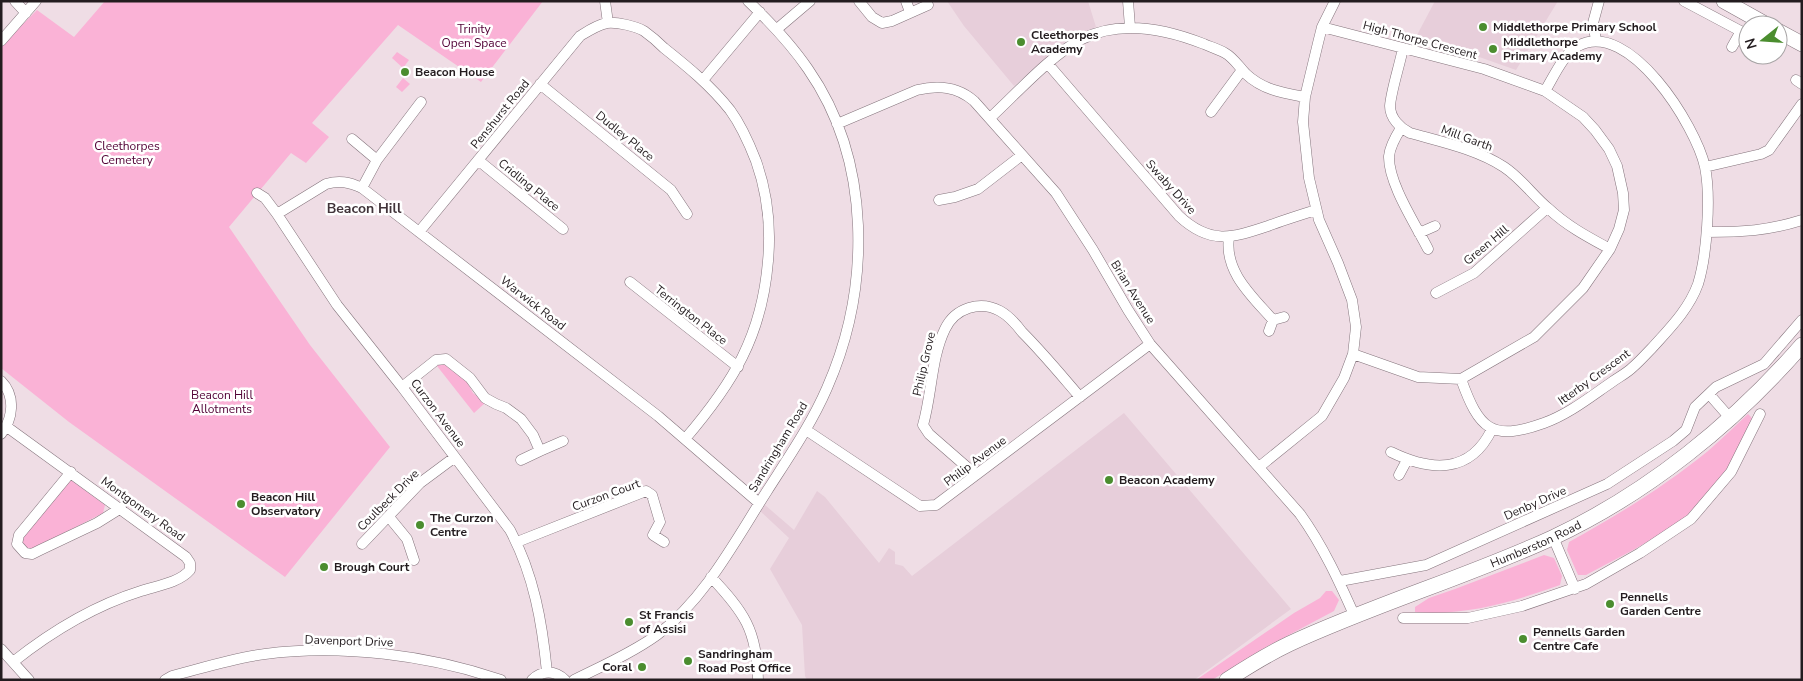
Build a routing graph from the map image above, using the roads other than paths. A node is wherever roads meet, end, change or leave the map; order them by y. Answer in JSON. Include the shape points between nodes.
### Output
{"nodes":[{"id":1,"x":15,"y":1,"type":"edge"},
{"id":2,"x":36,"y":1,"type":"edge"},
{"id":3,"x":605,"y":1,"type":"edge"},
{"id":4,"x":748,"y":1,"type":"edge"},
{"id":5,"x":810,"y":1,"type":"edge"},
{"id":6,"x":859,"y":1,"type":"edge"},
{"id":7,"x":906,"y":1,"type":"edge"},
{"id":8,"x":1128,"y":1,"type":"edge"},
{"id":9,"x":1335,"y":1,"type":"edge"},
{"id":10,"x":1599,"y":1,"type":"edge"},
{"id":11,"x":1684,"y":1,"type":"edge"},
{"id":12,"x":1724,"y":1,"type":"edge"},
{"id":13,"x":928,"y":5,"type":"dead end"},
{"id":14,"x":760,"y":12,"type":"junction"},
{"id":15,"x":910,"y":12,"type":"junction"},
{"id":16,"x":26,"y":13,"type":"junction"},
{"id":17,"x":1749,"y":15,"type":"edge"},
{"id":18,"x":608,"y":23,"type":"junction"},
{"id":19,"x":1130,"y":27,"type":"junction"},
{"id":20,"x":1322,"y":27,"type":"junction"},
{"id":21,"x":777,"y":29,"type":"junction"},
{"id":22,"x":1738,"y":30,"type":"edge"},
{"id":23,"x":1788,"y":36,"type":"edge"},
{"id":24,"x":1596,"y":40,"type":"junction"},
{"id":25,"x":1738,"y":40,"type":"edge"},
{"id":26,"x":1,"y":41,"type":"edge"},
{"id":27,"x":1802,"y":44,"type":"edge"},
{"id":28,"x":1732,"y":47,"type":"dead end"},
{"id":29,"x":1403,"y":48,"type":"junction"},
{"id":30,"x":1048,"y":64,"type":"junction"},
{"id":31,"x":1242,"y":70,"type":"junction"},
{"id":32,"x":703,"y":80,"type":"junction"},
{"id":33,"x":540,"y":84,"type":"junction"},
{"id":34,"x":1545,"y":91,"type":"junction"},
{"id":35,"x":1305,"y":97,"type":"junction"},
{"id":36,"x":421,"y":102,"type":"dead end"},
{"id":37,"x":1802,"y":104,"type":"edge"},
{"id":38,"x":1211,"y":112,"type":"dead end"},
{"id":39,"x":990,"y":118,"type":"junction"},
{"id":40,"x":837,"y":124,"type":"junction"},
{"id":41,"x":1401,"y":128,"type":"junction"},
{"id":42,"x":352,"y":139,"type":"dead end"},
{"id":43,"x":1022,"y":155,"type":"junction"},
{"id":44,"x":377,"y":160,"type":"junction"},
{"id":45,"x":478,"y":160,"type":"junction"},
{"id":46,"x":1705,"y":167,"type":"junction"},
{"id":47,"x":362,"y":188,"type":"junction"},
{"id":48,"x":257,"y":193,"type":"dead end"},
{"id":49,"x":940,"y":200,"type":"dead end"},
{"id":50,"x":1547,"y":208,"type":"junction"},
{"id":51,"x":1316,"y":210,"type":"junction"},
{"id":52,"x":277,"y":214,"type":"junction"},
{"id":53,"x":687,"y":214,"type":"dead end"},
{"id":54,"x":1801,"y":222,"type":"edge"},
{"id":55,"x":1435,"y":226,"type":"dead end"},
{"id":56,"x":563,"y":228,"type":"dead end"},
{"id":57,"x":420,"y":232,"type":"junction"},
{"id":58,"x":1707,"y":232,"type":"junction"},
{"id":59,"x":1420,"y":233,"type":"junction"},
{"id":60,"x":1229,"y":237,"type":"junction"},
{"id":61,"x":1428,"y":249,"type":"dead end"},
{"id":62,"x":1610,"y":249,"type":"junction"},
{"id":63,"x":630,"y":282,"type":"dead end"},
{"id":64,"x":1436,"y":294,"type":"dead end"},
{"id":65,"x":1284,"y":317,"type":"dead end"},
{"id":66,"x":1802,"y":320,"type":"edge"},
{"id":67,"x":1150,"y":344,"type":"junction"},
{"id":68,"x":1802,"y":345,"type":"edge"},
{"id":69,"x":1354,"y":354,"type":"junction"},
{"id":70,"x":738,"y":368,"type":"junction"},
{"id":71,"x":1461,"y":379,"type":"junction"},
{"id":72,"x":1,"y":380,"type":"edge"},
{"id":73,"x":402,"y":387,"type":"junction"},
{"id":74,"x":1708,"y":394,"type":"junction"},
{"id":75,"x":1080,"y":397,"type":"junction"},
{"id":76,"x":1760,"y":414,"type":"dead end"},
{"id":77,"x":1730,"y":418,"type":"junction"},
{"id":78,"x":4,"y":430,"type":"edge"},
{"id":79,"x":806,"y":430,"type":"junction"},
{"id":80,"x":1492,"y":430,"type":"junction"},
{"id":81,"x":685,"y":439,"type":"junction"},
{"id":82,"x":563,"y":441,"type":"dead end"},
{"id":83,"x":540,"y":451,"type":"junction"},
{"id":84,"x":1391,"y":452,"type":"dead end"},
{"id":85,"x":455,"y":457,"type":"junction"},
{"id":86,"x":521,"y":460,"type":"dead end"},
{"id":87,"x":1407,"y":460,"type":"junction"},
{"id":88,"x":1259,"y":467,"type":"junction"},
{"id":89,"x":71,"y":472,"type":"junction"},
{"id":90,"x":976,"y":475,"type":"junction"},
{"id":91,"x":1400,"y":475,"type":"dead end"},
{"id":92,"x":759,"y":503,"type":"junction"},
{"id":93,"x":121,"y":508,"type":"junction"},
{"id":94,"x":389,"y":517,"type":"junction"},
{"id":95,"x":1553,"y":537,"type":"junction"},
{"id":96,"x":517,"y":542,"type":"junction"},
{"id":97,"x":664,"y":542,"type":"dead end"},
{"id":98,"x":362,"y":544,"type":"dead end"},
{"id":99,"x":414,"y":560,"type":"dead end"},
{"id":100,"x":711,"y":577,"type":"junction"},
{"id":101,"x":1340,"y":581,"type":"junction"},
{"id":102,"x":1575,"y":589,"type":"junction"},
{"id":103,"x":1355,"y":617,"type":"junction"},
{"id":104,"x":1403,"y":618,"type":"dead end"},
{"id":105,"x":1,"y":649,"type":"edge"},
{"id":106,"x":13,"y":662,"type":"junction"},
{"id":107,"x":547,"y":672,"type":"junction"},
{"id":108,"x":28,"y":680,"type":"edge"},
{"id":109,"x":166,"y":680,"type":"edge"},
{"id":110,"x":501,"y":680,"type":"edge"},
{"id":111,"x":532,"y":680,"type":"edge"},
{"id":112,"x":565,"y":680,"type":"edge"},
{"id":113,"x":574,"y":680,"type":"edge"},
{"id":114,"x":758,"y":680,"type":"edge"},
{"id":115,"x":1227,"y":680,"type":"edge"}],
"edges":[{"from":1,"to":16,"type":"street"},
{"from":2,"to":16,"type":"street"},
{"from":3,"to":18,"type":"street"},
{"from":4,"to":14,"type":"street","name":"Sandringham Road"},
{"from":5,"to":21,"type":"street"},
{"from":6,"to":15,"type":"street","via":[[872,17],[882,23]]},
{"from":7,"to":15,"type":"street"},
{"from":8,"to":19,"type":"street"},
{"from":9,"to":20,"type":"street"},
{"from":10,"to":24,"type":"street","via":[[1593,23]]},
{"from":11,"to":22,"type":"street"},
{"from":12,"to":17,"type":"main road"},
{"from":13,"to":15,"type":"street"},
{"from":14,"to":21,"type":"street","name":"Sandringham Road"},
{"from":14,"to":32,"type":"street"},
{"from":16,"to":26,"type":"street"},
{"from":18,"to":32,"type":"street","via":[[643,31]]},
{"from":18,"to":33,"type":"street","name":"Penshurst Road","via":[[580,36]]},
{"from":19,"to":30,"type":"street","via":[[1080,39]]},
{"from":19,"to":31,"type":"street","via":[[1178,34],[1224,52]]},
{"from":20,"to":29,"type":"street","name":"High Thorpe Crescent"},
{"from":20,"to":35,"type":"street"},
{"from":21,"to":40,"type":"street","name":"Sandringham Road","via":[[809,70]]},
{"from":23,"to":27,"type":"main road"},
{"from":24,"to":34,"type":"street","via":[[1578,45],[1568,53]]},
{"from":24,"to":46,"type":"street","name":"Itterby Crescent","via":[[1617,46],[1638,60],[1685,120]]},
{"from":25,"to":28,"type":"street"},
{"from":29,"to":34,"type":"street","name":"High Thorpe Crescent","via":[[1484,69]]},
{"from":29,"to":41,"type":"street","via":[[1390,107]]},
{"from":30,"to":39,"type":"street"},
{"from":30,"to":60,"type":"street","name":"Swaby Drive","via":[[1179,216],[1202,232]]},
{"from":31,"to":35,"type":"street","via":[[1265,88]]},
{"from":31,"to":38,"type":"street"},
{"from":32,"to":70,"type":"street","via":[[730,111],[745,135],[756,161],[767,208],[768,260],[764,292],[754,332]]},
{"from":33,"to":45,"type":"street","name":"Penshurst Road"},
{"from":33,"to":53,"type":"street","name":"Dudley Place","via":[[671,190]]},
{"from":34,"to":62,"type":"street","name":"High Thorpe Crescent","via":[[1595,130],[1617,166],[1624,210]]},
{"from":35,"to":51,"type":"street","via":[[1305,146]]},
{"from":36,"to":44,"type":"street"},
{"from":37,"to":46,"type":"street","via":[[1769,150]]},
{"from":39,"to":40,"type":"street","name":"Brian Avenue","via":[[966,94],[937,87],[917,90]]},
{"from":39,"to":43,"type":"street","name":"Brian Avenue"},
{"from":40,"to":79,"type":"street","name":"Sandringham Road","via":[[854,189],[858,262],[853,306],[842,348],[827,389]]},
{"from":41,"to":50,"type":"street","name":"Mill Garth","via":[[1489,158],[1517,177]]},
{"from":41,"to":59,"type":"street","via":[[1389,155],[1390,166],[1392,177]]},
{"from":42,"to":44,"type":"street"},
{"from":43,"to":49,"type":"street","via":[[978,189]]},
{"from":43,"to":67,"type":"street","name":"Brian Avenue","via":[[1056,193]]},
{"from":44,"to":47,"type":"street"},
{"from":45,"to":56,"type":"street","name":"Cridling Place"},
{"from":45,"to":57,"type":"street","name":"Penshurst Road"},
{"from":46,"to":58,"type":"street","name":"Itterby Crescent"},
{"from":47,"to":52,"type":"street","name":"Warwick Road","via":[[341,181],[332,182]]},
{"from":47,"to":57,"type":"street","name":"Warwick Road"},
{"from":48,"to":52,"type":"street","name":"Curzon Avenue"},
{"from":50,"to":62,"type":"street","name":"Mill Garth","via":[[1576,231]]},
{"from":50,"to":64,"type":"street","name":"Green Hill","via":[[1474,273]]},
{"from":51,"to":60,"type":"street","name":"Swaby Drive"},
{"from":51,"to":69,"type":"street","via":[[1352,300],[1356,327]]},
{"from":52,"to":73,"type":"street","name":"Curzon Avenue","via":[[337,305]]},
{"from":54,"to":58,"type":"street","via":[[1743,232]]},
{"from":55,"to":59,"type":"street"},
{"from":57,"to":81,"type":"street","name":"Warwick Road"},
{"from":58,"to":80,"type":"street","name":"Itterby Crescent","via":[[1702,266],[1690,301],[1677,320],[1633,367],[1566,414],[1524,430]]},
{"from":59,"to":61,"type":"street"},
{"from":60,"to":65,"type":"street","via":[[1228,248],[1234,272],[1241,283],[1271,326]]},
{"from":62,"to":71,"type":"street","name":"High Thorpe Crescent","via":[[1583,288],[1534,337]]},
{"from":63,"to":70,"type":"street","name":"Terrington Place"},
{"from":66,"to":74,"type":"street","name":"Denby Drive","via":[[1764,364]]},
{"from":67,"to":75,"type":"street","name":"Philip Avenue"},
{"from":67,"to":88,"type":"street","name":"Brian Avenue"},
{"from":68,"to":77,"type":"main road","name":"Humberston Road"},
{"from":69,"to":71,"type":"street","via":[[1418,377]]},
{"from":69,"to":88,"type":"street","via":[[1322,416]]},
{"from":70,"to":81,"type":"street","via":[[718,399]]},
{"from":71,"to":80,"type":"street","via":[[1473,408]]},
{"from":72,"to":78,"type":"street","via":[[8,389],[11,404],[11,414]]},
{"from":73,"to":83,"type":"street","via":[[436,360],[446,359],[470,378],[485,398],[521,419]]},
{"from":73,"to":85,"type":"street","name":"Curzon Avenue"},
{"from":74,"to":77,"type":"street"},
{"from":74,"to":101,"type":"street","name":"Denby Drive","via":[[1695,407],[1686,430],[1607,484],[1426,565]]},
{"from":75,"to":90,"type":"street","name":"Philip Avenue"},
{"from":75,"to":90,"type":"street","name":"Philip Grove","via":[[1044,354],[1001,311],[973,307],[956,314],[939,343],[923,425]]},
{"from":76,"to":102,"type":"street","via":[[1731,472],[1691,519],[1640,553]]},
{"from":77,"to":95,"type":"main road","name":"Humberston Road","via":[[1630,495]]},
{"from":78,"to":89,"type":"street","name":"Montgomery Road"},
{"from":79,"to":90,"type":"street","name":"Philip Avenue","via":[[920,506],[936,505]]},
{"from":79,"to":92,"type":"street","name":"Sandringham Road"},
{"from":80,"to":87,"type":"street","via":[[1469,458],[1454,464],[1430,466]]},
{"from":81,"to":92,"type":"street","name":"Warwick Road"},
{"from":82,"to":83,"type":"street"},
{"from":83,"to":86,"type":"street"},
{"from":84,"to":87,"type":"street"},
{"from":85,"to":94,"type":"street","name":"Coulbeck Drive","via":[[420,483]]},
{"from":85,"to":96,"type":"street","name":"Curzon Avenue"},
{"from":87,"to":91,"type":"street"},
{"from":88,"to":101,"type":"street","name":"Brian Avenue","via":[[1310,528]]},
{"from":89,"to":93,"type":"street","name":"Montgomery Road"},
{"from":89,"to":93,"type":"street","via":[[19,535],[17,544],[25,553],[32,554]]},
{"from":92,"to":100,"type":"street","name":"Sandringham Road"},
{"from":93,"to":106,"type":"street","name":"Montgomery Road","via":[[186,556],[190,570],[181,578],[118,598],[78,617]]},
{"from":94,"to":98,"type":"street","name":"Coulbeck Drive"},
{"from":94,"to":99,"type":"street","via":[[407,538]]},
{"from":95,"to":102,"type":"street"},
{"from":95,"to":103,"type":"main road","name":"Humberston Road"},
{"from":96,"to":97,"type":"street","name":"Curzon Court","via":[[646,491],[652,495],[660,522],[653,535]]},
{"from":96,"to":107,"type":"street","name":"Curzon Avenue","via":[[536,596]]},
{"from":100,"to":113,"type":"street","name":"Sandringham Road","via":[[689,605],[656,636]]},
{"from":100,"to":114,"type":"street","via":[[745,617],[756,649]]},
{"from":101,"to":103,"type":"street","name":"Brian Avenue"},
{"from":102,"to":104,"type":"street","via":[[1522,606],[1468,618]]},
{"from":103,"to":115,"type":"main road","name":"Humberston Road","via":[[1288,644]]},
{"from":105,"to":106,"type":"street"},
{"from":106,"to":108,"type":"street"},
{"from":107,"to":111,"type":"street"},
{"from":107,"to":112,"type":"street","via":[[559,674]]},
{"from":109,"to":110,"type":"street","name":"Davenport Drive","via":[[233,660],[332,651],[404,657]]}]}
